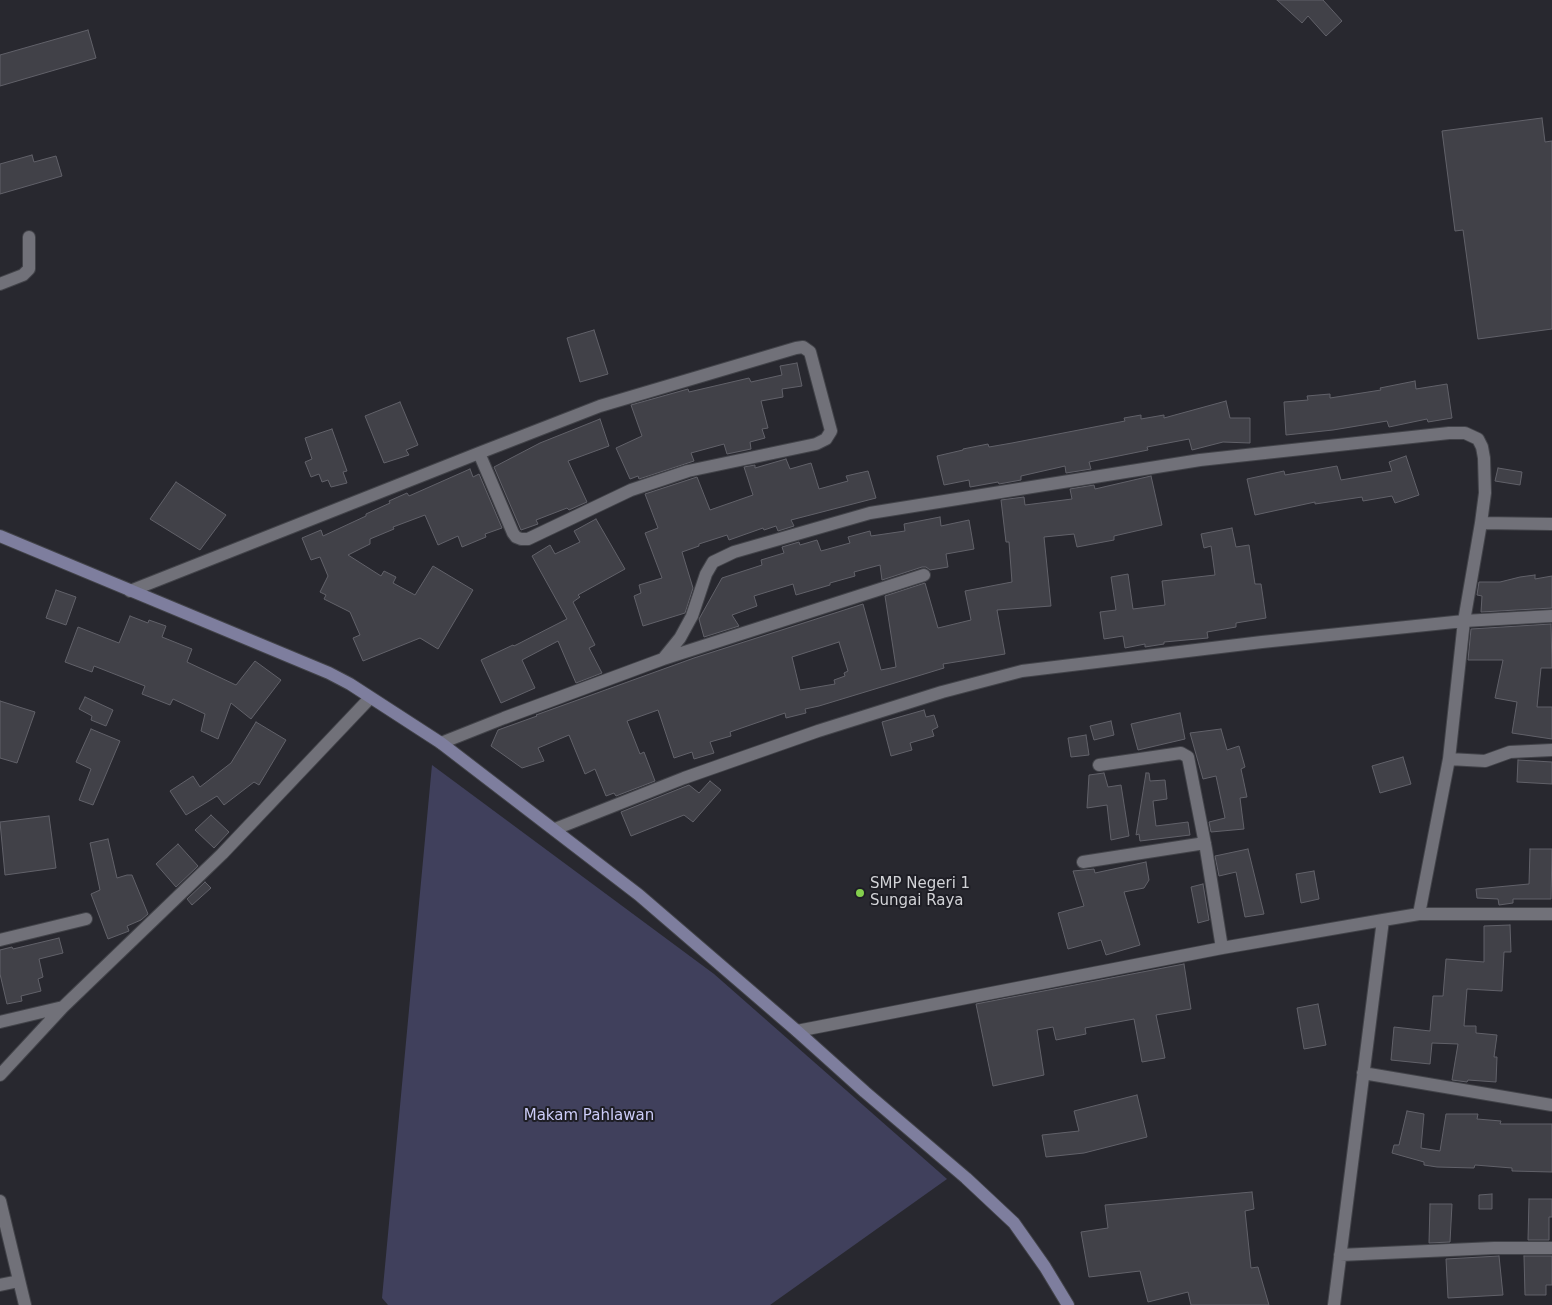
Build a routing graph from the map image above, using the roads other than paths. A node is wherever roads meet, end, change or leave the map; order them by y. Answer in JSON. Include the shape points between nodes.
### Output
{"nodes":[{"id":1,"x":29,"y":237,"type":"dead end"},
{"id":2,"x":0,"y":284,"type":"edge"},
{"id":3,"x":479,"y":453,"type":"junction"},
{"id":4,"x":1481,"y":523,"type":"junction"},
{"id":5,"x":1552,"y":524,"type":"edge"},
{"id":6,"x":0,"y":536,"type":"edge"},
{"id":7,"x":924,"y":575,"type":"dead end"},
{"id":8,"x":130,"y":591,"type":"junction"},
{"id":9,"x":1552,"y":616,"type":"edge"},
{"id":10,"x":1464,"y":621,"type":"junction"},
{"id":11,"x":663,"y":659,"type":"junction"},
{"id":12,"x":370,"y":698,"type":"junction"},
{"id":13,"x":442,"y":743,"type":"junction"},
{"id":14,"x":1552,"y":750,"type":"edge"},
{"id":15,"x":1449,"y":759,"type":"junction"},
{"id":16,"x":1099,"y":765,"type":"dead end"},
{"id":17,"x":555,"y":829,"type":"junction"},
{"id":18,"x":1205,"y":843,"type":"junction"},
{"id":19,"x":1083,"y":862,"type":"dead end"},
{"id":20,"x":1419,"y":914,"type":"junction"},
{"id":21,"x":1552,"y":914,"type":"edge"},
{"id":22,"x":86,"y":919,"type":"dead end"},
{"id":23,"x":1383,"y":920,"type":"junction"},
{"id":24,"x":0,"y":940,"type":"edge"},
{"id":25,"x":1222,"y":948,"type":"junction"},
{"id":26,"x":63,"y":1006,"type":"junction"},
{"id":27,"x":0,"y":1022,"type":"edge"},
{"id":28,"x":797,"y":1031,"type":"junction"},
{"id":29,"x":1363,"y":1073,"type":"junction"},
{"id":30,"x":0,"y":1075,"type":"edge"},
{"id":31,"x":1552,"y":1105,"type":"edge"},
{"id":32,"x":0,"y":1201,"type":"edge"},
{"id":33,"x":1552,"y":1248,"type":"edge"},
{"id":34,"x":1340,"y":1255,"type":"junction"},
{"id":35,"x":19,"y":1280,"type":"junction"},
{"id":36,"x":0,"y":1285,"type":"edge"},
{"id":37,"x":25,"y":1305,"type":"edge"},
{"id":38,"x":1068,"y":1305,"type":"edge"},
{"id":39,"x":1334,"y":1305,"type":"edge"}],
"edges":[{"from":1,"to":2,"type":"street","via":[[29,269],[23,275]]},
{"from":3,"to":3,"type":"street","via":[[600,406],[803,347],[810,352],[831,431],[826,439],[816,444],[688,471],[632,490],[528,539],[521,539],[513,533]]},
{"from":3,"to":8,"type":"street"},
{"from":4,"to":5,"type":"street"},
{"from":4,"to":10,"type":"street"},
{"from":4,"to":11,"type":"street","via":[[1485,493],[1484,458],[1478,439],[1465,433],[1200,460],[879,512],[734,552],[713,562],[692,616]]},
{"from":6,"to":8,"type":"main road"},
{"from":7,"to":11,"type":"street"},
{"from":8,"to":12,"type":"main road","via":[[329,673]]},
{"from":9,"to":10,"type":"street"},
{"from":10,"to":15,"type":"street"},
{"from":10,"to":17,"type":"street","via":[[1022,671],[942,692],[818,732],[684,778]]},
{"from":11,"to":13,"type":"street"},
{"from":12,"to":13,"type":"main road"},
{"from":12,"to":26,"type":"street","via":[[222,854]]},
{"from":13,"to":17,"type":"main road"},
{"from":14,"to":15,"type":"street","via":[[1510,752],[1485,761]]},
{"from":15,"to":20,"type":"street"},
{"from":16,"to":18,"type":"street","via":[[1186,754]]},
{"from":17,"to":28,"type":"main road"},
{"from":18,"to":19,"type":"street"},
{"from":18,"to":25,"type":"street"},
{"from":20,"to":21,"type":"street"},
{"from":20,"to":23,"type":"street"},
{"from":22,"to":24,"type":"street"},
{"from":23,"to":25,"type":"street"},
{"from":23,"to":29,"type":"street"},
{"from":25,"to":28,"type":"street"},
{"from":26,"to":27,"type":"street"},
{"from":26,"to":30,"type":"street"},
{"from":28,"to":38,"type":"main road","via":[[1014,1223]]},
{"from":29,"to":31,"type":"street"},
{"from":29,"to":34,"type":"street"},
{"from":32,"to":35,"type":"street"},
{"from":33,"to":34,"type":"street"},
{"from":34,"to":39,"type":"street"},
{"from":35,"to":36,"type":"street"},
{"from":35,"to":37,"type":"street"}]}
